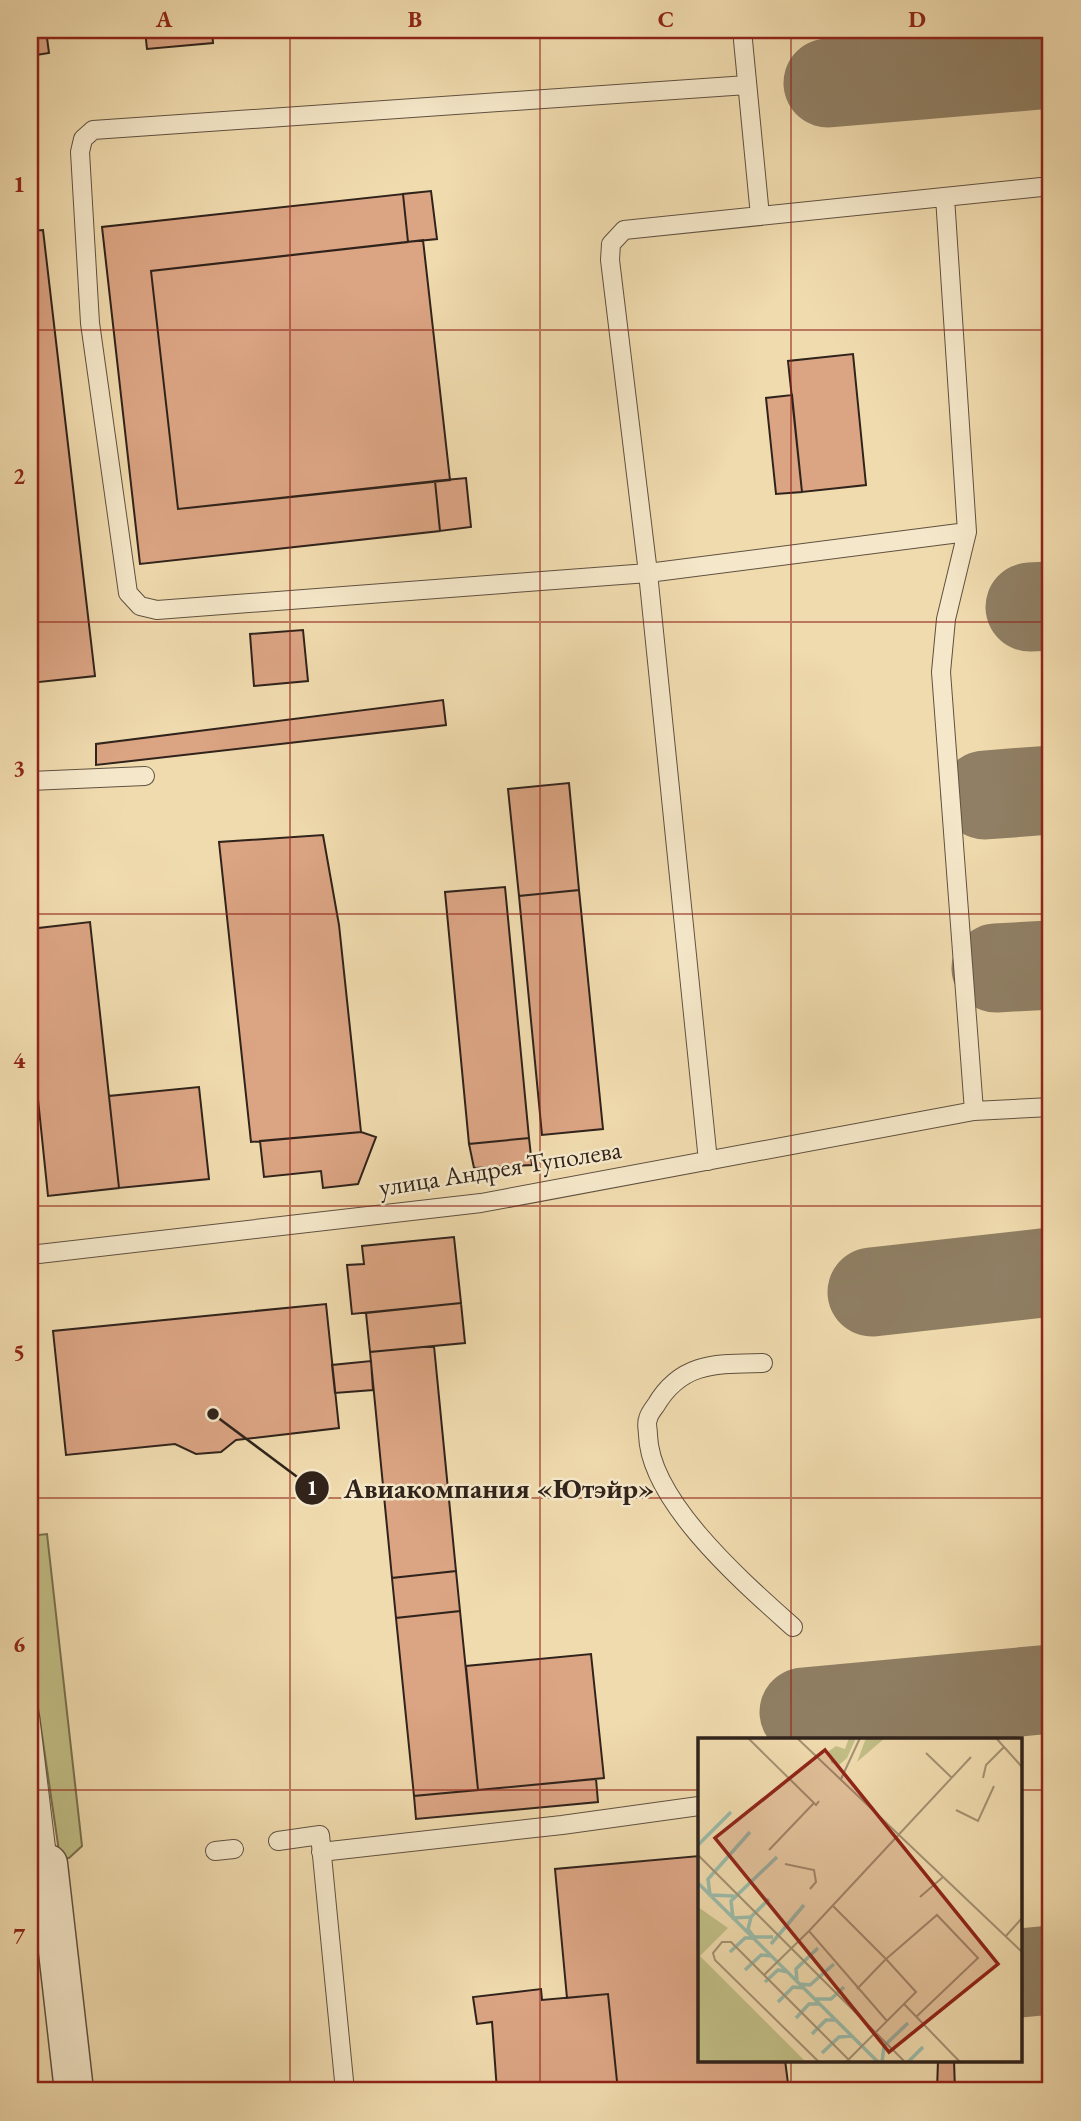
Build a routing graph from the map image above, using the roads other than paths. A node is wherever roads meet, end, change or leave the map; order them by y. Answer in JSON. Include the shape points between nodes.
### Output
{"nodes":[{"id":1,"x":742,"y":30,"type":"edge"},
{"id":2,"x":1050,"y":30,"type":"edge"},
{"id":3,"x":1051,"y":38,"type":"edge"},
{"id":4,"x":747,"y":85,"type":"junction"},
{"id":5,"x":1051,"y":186,"type":"edge"},
{"id":6,"x":945,"y":197,"type":"junction"},
{"id":7,"x":760,"y":216,"type":"junction"},
{"id":8,"x":967,"y":532,"type":"junction"},
{"id":9,"x":648,"y":573,"type":"junction"},
{"id":10,"x":145,"y":776,"type":"dead end"},
{"id":11,"x":30,"y":781,"type":"edge"},
{"id":12,"x":1051,"y":1107,"type":"edge"},
{"id":13,"x":974,"y":1111,"type":"junction"},
{"id":14,"x":708,"y":1161,"type":"junction"},
{"id":15,"x":30,"y":1255,"type":"edge"},
{"id":16,"x":763,"y":1363,"type":"dead end"},
{"id":17,"x":793,"y":1627,"type":"dead end"},
{"id":18,"x":30,"y":1716,"type":"edge"},
{"id":19,"x":698,"y":1806,"type":"edge"},
{"id":20,"x":278,"y":1842,"type":"dead end"},
{"id":21,"x":234,"y":1849,"type":"dead end"},
{"id":22,"x":215,"y":1851,"type":"dead end"},
{"id":23,"x":321,"y":1852,"type":"junction"},
{"id":24,"x":39,"y":1868,"type":"edge"},
{"id":25,"x":74,"y":2091,"type":"edge"},
{"id":26,"x":345,"y":2091,"type":"edge"}],
"edges":[{"from":1,"to":4,"type":"lane"},
{"from":2,"to":3,"type":"lane"},
{"from":4,"to":7,"type":"lane"},
{"from":4,"to":9,"type":"lane","via":[[93,130],[83,139],[80,152],[90,323],[128,593],[140,606],[157,610]]},
{"from":5,"to":6,"type":"lane"},
{"from":6,"to":7,"type":"lane"},
{"from":6,"to":8,"type":"lane"},
{"from":7,"to":9,"type":"lane","via":[[624,230],[611,244]]},
{"from":8,"to":9,"type":"lane"},
{"from":8,"to":13,"type":"lane","via":[[946,619],[942,672]]},
{"from":9,"to":14,"type":"lane"},
{"from":10,"to":11,"type":"lane"},
{"from":12,"to":13,"type":"lane","name":"улица Андрея Туполева"},
{"from":13,"to":14,"type":"lane","name":"улица Андрея Туполева"},
{"from":14,"to":15,"type":"lane","name":"улица Андрея Туполева","via":[[481,1203]]},
{"from":16,"to":17,"type":"lane","via":[[713,1364],[689,1371],[664,1391],[647,1419],[648,1453],[663,1488],[693,1529]]},
{"from":18,"to":24,"type":"lane"},
{"from":19,"to":23,"type":"lane"},
{"from":20,"to":23,"type":"lane","via":[[320,1835]]},
{"from":21,"to":22,"type":"lane"},
{"from":23,"to":26,"type":"lane"},
{"from":24,"to":25,"type":"street"}]}
